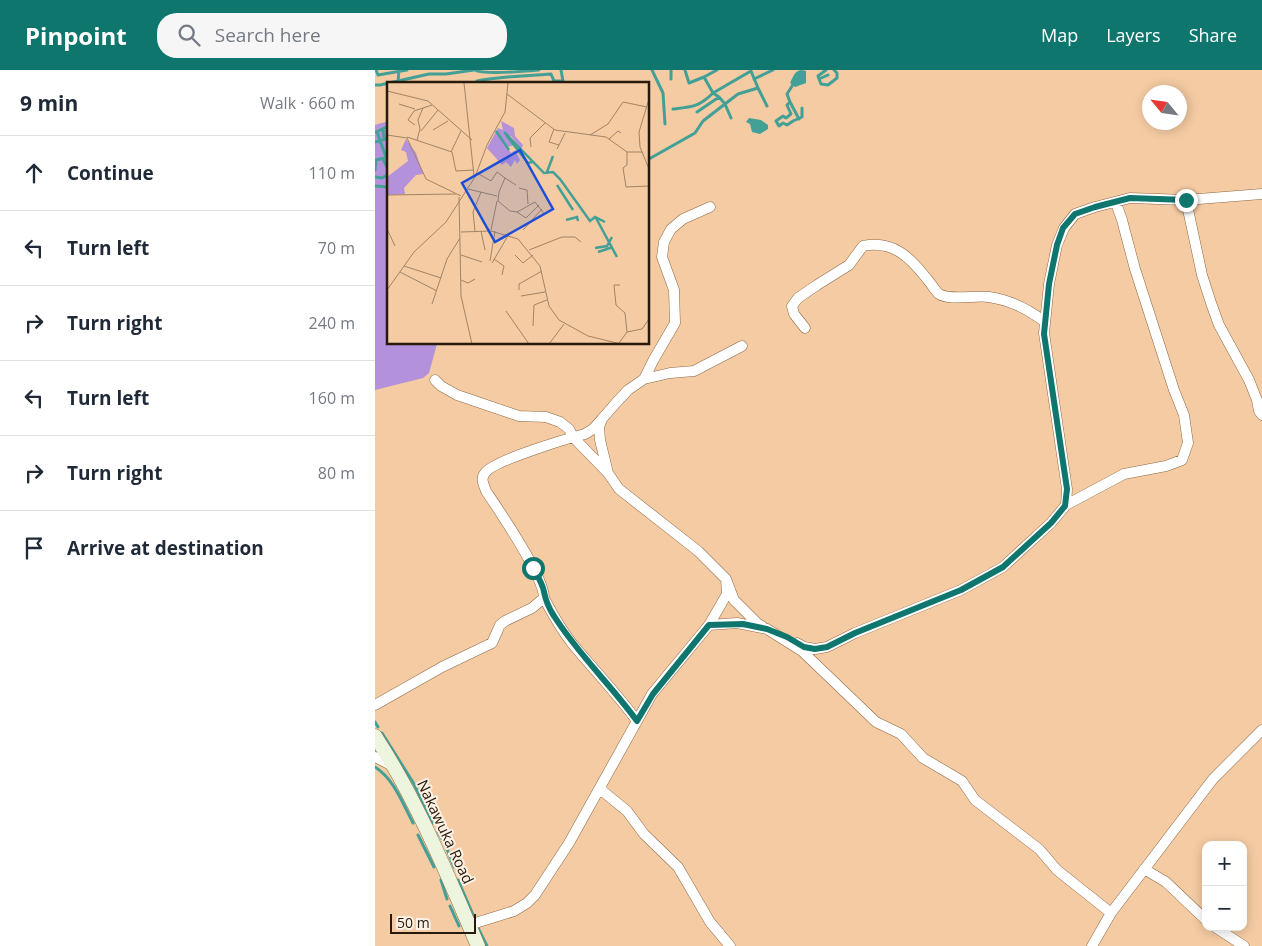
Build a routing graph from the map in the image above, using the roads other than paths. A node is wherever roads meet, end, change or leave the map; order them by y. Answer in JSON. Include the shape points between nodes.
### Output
{"nodes":[{"id":1,"x":1262,"y":194,"type":"edge"},
{"id":2,"x":1186,"y":200,"type":"junction"},
{"id":3,"x":1116,"y":203,"type":"junction"},
{"id":4,"x":710,"y":207,"type":"dead end"},
{"id":5,"x":1048,"y":294,"type":"junction"},
{"id":6,"x":1026,"y":308,"type":"junction"},
{"id":7,"x":1045,"y":322,"type":"junction"},
{"id":8,"x":805,"y":328,"type":"dead end"},
{"id":9,"x":742,"y":346,"type":"dead end"},
{"id":10,"x":644,"y":379,"type":"junction"},
{"id":11,"x":435,"y":380,"type":"dead end"},
{"id":12,"x":1262,"y":415,"type":"edge"},
{"id":13,"x":602,"y":419,"type":"junction"},
{"id":14,"x":573,"y":436,"type":"junction"},
{"id":15,"x":608,"y":473,"type":"junction"},
{"id":16,"x":1065,"y":506,"type":"junction"},
{"id":17,"x":727,"y":579,"type":"junction"},
{"id":18,"x":544,"y":598,"type":"junction"},
{"id":19,"x":709,"y":625,"type":"junction"},
{"id":20,"x":767,"y":629,"type":"junction"},
{"id":21,"x":375,"y":705,"type":"edge"},
{"id":22,"x":637,"y":721,"type":"junction"},
{"id":23,"x":1260,"y":735,"type":"edge"},
{"id":24,"x":375,"y":736,"type":"edge"},
{"id":25,"x":375,"y":757,"type":"edge"},
{"id":26,"x":396,"y":768,"type":"junction"},
{"id":27,"x":600,"y":789,"type":"junction"},
{"id":28,"x":1144,"y":869,"type":"junction"},
{"id":29,"x":1111,"y":913,"type":"junction"},
{"id":30,"x":1202,"y":916,"type":"edge"},
{"id":31,"x":469,"y":925,"type":"junction"},
{"id":32,"x":1221,"y":931,"type":"edge"},
{"id":33,"x":478,"y":946,"type":"edge"},
{"id":34,"x":730,"y":946,"type":"edge"},
{"id":35,"x":1093,"y":946,"type":"edge"},
{"id":36,"x":1244,"y":946,"type":"edge"}],
"edges":[{"from":1,"to":2,"type":"street"},
{"from":2,"to":3,"type":"street","via":[[1130,198]]},
{"from":2,"to":12,"type":"street","via":[[1213,310],[1249,380]]},
{"from":3,"to":5,"type":"street","via":[[1075,214],[1063,228]]},
{"from":3,"to":16,"type":"street","via":[[1184,414],[1188,443],[1182,460],[1123,474]]},
{"from":4,"to":10,"type":"street","via":[[683,219],[671,229],[664,242],[662,257],[674,290],[675,323]]},
{"from":5,"to":6,"type":"street","via":[[1043,303]]},
{"from":5,"to":7,"type":"street"},
{"from":6,"to":7,"type":"street"},
{"from":6,"to":8,"type":"street","via":[[989,297],[939,293],[905,255],[875,244],[863,246],[849,265],[792,306]]},
{"from":7,"to":16,"type":"street","via":[[1044,334],[1067,489]]},
{"from":9,"to":10,"type":"street","via":[[694,371]]},
{"from":10,"to":13,"type":"street","via":[[628,390]]},
{"from":11,"to":14,"type":"street","via":[[457,395],[519,416],[546,417],[560,422]]},
{"from":13,"to":14,"type":"street","via":[[585,434]]},
{"from":13,"to":15,"type":"street","via":[[600,440]]},
{"from":14,"to":15,"type":"street"},
{"from":14,"to":18,"type":"street","via":[[506,460],[484,473],[482,480],[533,568]]},
{"from":15,"to":17,"type":"street","via":[[619,489]]},
{"from":16,"to":20,"type":"street","via":[[1003,567],[961,590],[827,647],[804,647]]},
{"from":17,"to":19,"type":"street","via":[[727,594]]},
{"from":17,"to":20,"type":"street","via":[[734,600]]},
{"from":18,"to":21,"type":"street","via":[[532,608],[505,621],[492,644],[442,667]]},
{"from":18,"to":22,"type":"street","via":[[574,646]]},
{"from":19,"to":20,"type":"street","via":[[737,623]]},
{"from":19,"to":22,"type":"street","via":[[653,694]]},
{"from":20,"to":29,"type":"street","via":[[802,651],[876,722],[901,734],[923,758],[962,781],[975,800],[1039,849],[1057,870]]},
{"from":22,"to":27,"type":"street"},
{"from":23,"to":28,"type":"street","via":[[1213,779]]},
{"from":24,"to":26,"type":"main road","name":"Nakawuka Road"},
{"from":25,"to":26,"type":"street"},
{"from":26,"to":31,"type":"main road","name":"Nakawuka Road","via":[[428,830]]},
{"from":27,"to":31,"type":"street","via":[[531,899],[514,911]]},
{"from":27,"to":34,"type":"street","via":[[627,811],[644,834],[678,867],[710,922]]},
{"from":28,"to":29,"type":"street"},
{"from":28,"to":30,"type":"street","via":[[1166,882]]},
{"from":29,"to":35,"type":"street"},
{"from":31,"to":33,"type":"main road","name":"Nakawuka Road"},
{"from":32,"to":36,"type":"street"}]}
